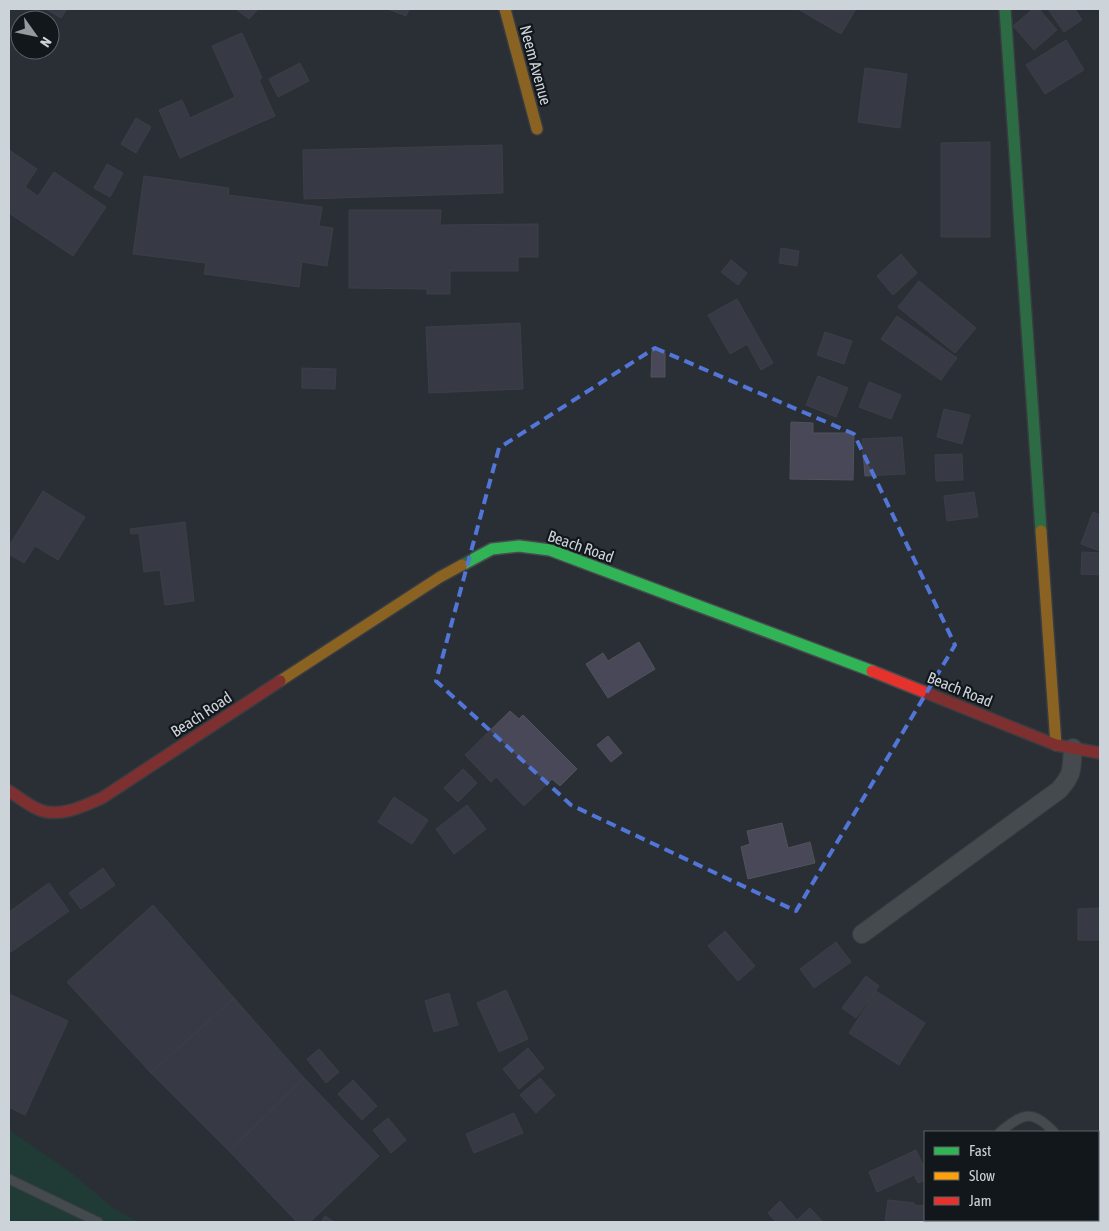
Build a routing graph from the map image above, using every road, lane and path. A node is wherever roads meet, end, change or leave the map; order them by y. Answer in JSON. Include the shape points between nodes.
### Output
{"nodes":[{"id":1,"x":505,"y":9,"type":"edge"},
{"id":2,"x":1005,"y":9,"type":"edge"},
{"id":3,"x":536,"y":129,"type":"dead end"},
{"id":4,"x":1064,"y":747,"type":"junction"},
{"id":5,"x":1100,"y":753,"type":"edge"},
{"id":6,"x":9,"y":791,"type":"edge"},
{"id":7,"x":862,"y":934,"type":"dead end"},
{"id":8,"x":1001,"y":1131,"type":"edge"},
{"id":9,"x":1053,"y":1131,"type":"edge"},
{"id":10,"x":9,"y":1179,"type":"edge"},
{"id":11,"x":98,"y":1222,"type":"edge"}],
"edges":[{"from":1,"to":3,"type":"street","name":"Neem Avenue"},
{"from":2,"to":4,"type":"street"},
{"from":4,"to":5,"type":"street","name":"Beach Road"},
{"from":4,"to":6,"type":"street","name":"Beach Road","via":[[550,550],[519,546],[492,550],[440,577],[102,798],[82,807],[43,811]]},
{"from":4,"to":7,"type":"street","via":[[1072,768],[1069,778],[1059,790]]},
{"from":8,"to":9,"type":"lane","via":[[1016,1119],[1029,1116],[1042,1120]]},
{"from":10,"to":11,"type":"lane"}]}
